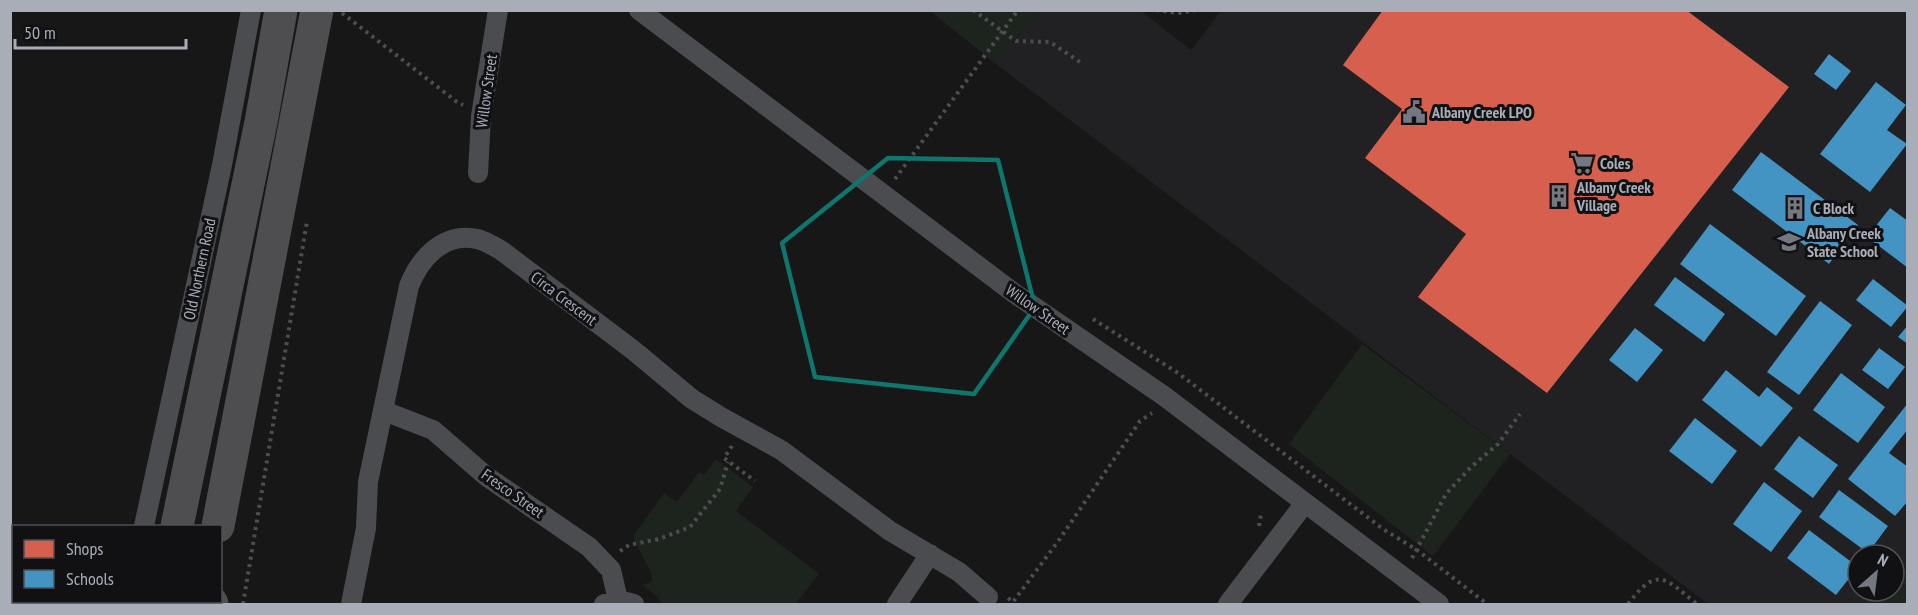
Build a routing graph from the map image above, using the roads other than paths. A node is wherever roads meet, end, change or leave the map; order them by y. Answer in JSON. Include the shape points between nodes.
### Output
{"nodes":[{"id":1,"x":251,"y":10,"type":"edge"},
{"id":2,"x":281,"y":10,"type":"edge"},
{"id":3,"x":498,"y":10,"type":"edge"},
{"id":4,"x":639,"y":10,"type":"edge"},
{"id":5,"x":335,"y":15,"type":"edge"},
{"id":6,"x":478,"y":173,"type":"dead end"},
{"id":7,"x":384,"y":411,"type":"junction"},
{"id":8,"x":1305,"y":503,"type":"junction"},
{"id":9,"x":144,"y":525,"type":"edge"},
{"id":10,"x":177,"y":525,"type":"edge"},
{"id":11,"x":218,"y":525,"type":"edge"},
{"id":12,"x":930,"y":554,"type":"junction"},
{"id":13,"x":988,"y":597,"type":"road end"},
{"id":14,"x":619,"y":603,"type":"edge"},
{"id":15,"x":351,"y":604,"type":"edge"},
{"id":16,"x":897,"y":604,"type":"edge"},
{"id":17,"x":1228,"y":604,"type":"edge"},
{"id":18,"x":1439,"y":604,"type":"edge"}],
"edges":[{"from":1,"to":9,"type":"street","name":"Old Northern Road","via":[[222,165]]},
{"from":2,"to":10,"type":"highway","name":"Old Northern Road"},
{"from":3,"to":6,"type":"street","name":"Willow Street","via":[[482,109]]},
{"from":4,"to":8,"type":"street","name":"Willow Street","via":[[1025,301],[1164,396]]},
{"from":5,"to":11,"type":"highway"},
{"from":7,"to":12,"type":"street","name":"Circa Crescent","via":[[411,281],[430,252],[455,240],[472,238],[502,251],[692,399],[781,450],[882,525]]},
{"from":7,"to":14,"type":"street","name":"Fresco Street","via":[[433,430],[486,476],[589,547],[611,570]]},
{"from":7,"to":15,"type":"street","name":"Circa Crescent","via":[[368,482],[366,528]]},
{"from":8,"to":17,"type":"street"},
{"from":8,"to":18,"type":"street","name":"Willow Street"},
{"from":12,"to":13,"type":"street","name":"Circa Crescent"},
{"from":12,"to":16,"type":"street"}]}
